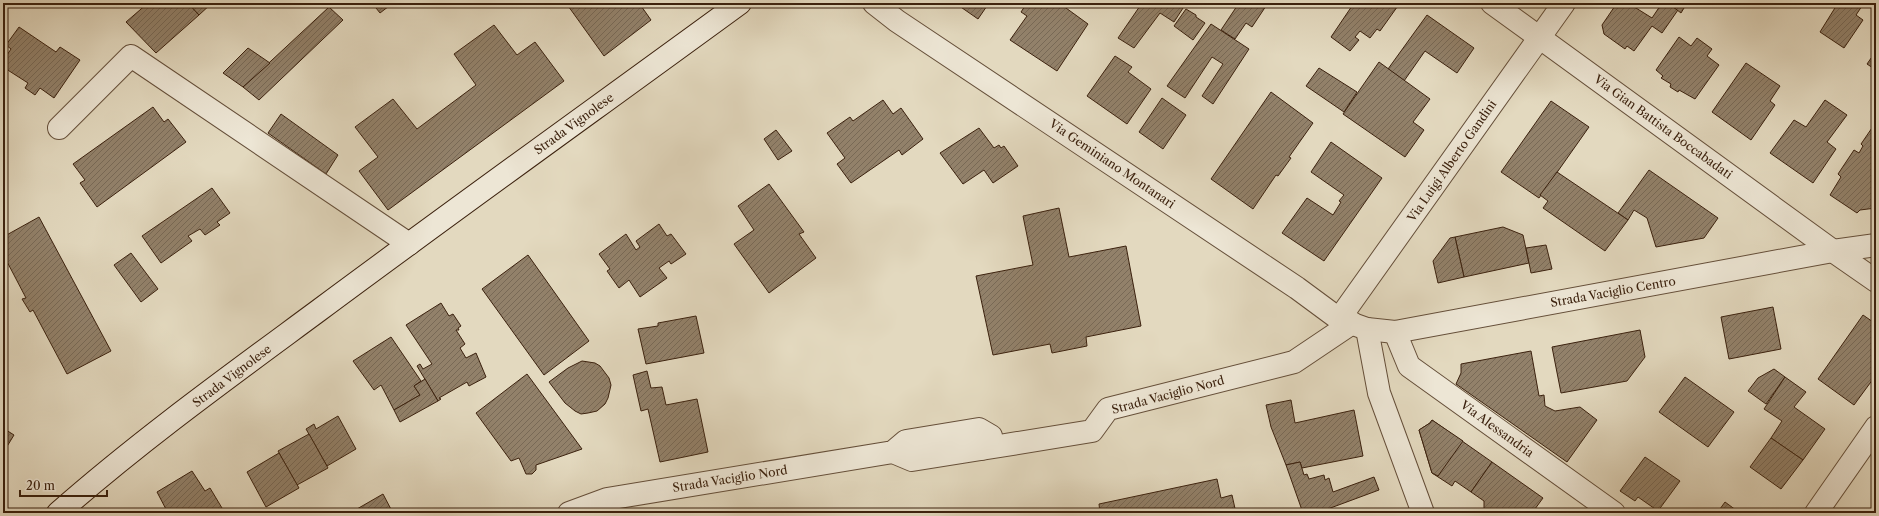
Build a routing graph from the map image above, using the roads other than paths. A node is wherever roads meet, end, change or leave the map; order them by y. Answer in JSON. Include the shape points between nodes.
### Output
{"nodes":[{"id":1,"x":740,"y":3,"type":"edge"},
{"id":2,"x":874,"y":3,"type":"edge"},
{"id":3,"x":1492,"y":3,"type":"edge"},
{"id":4,"x":1564,"y":3,"type":"edge"},
{"id":5,"x":1540,"y":37,"type":"junction"},
{"id":6,"x":59,"y":128,"type":"dead end"},
{"id":7,"x":409,"y":244,"type":"junction"},
{"id":8,"x":1876,"y":245,"type":"edge"},
{"id":9,"x":1833,"y":251,"type":"junction"},
{"id":10,"x":1876,"y":281,"type":"edge"},
{"id":11,"x":1352,"y":324,"type":"junction"},
{"id":12,"x":1395,"y":332,"type":"junction"},
{"id":13,"x":1876,"y":427,"type":"edge"},
{"id":14,"x":58,"y":513,"type":"edge"},
{"id":15,"x":569,"y":513,"type":"edge"},
{"id":16,"x":1423,"y":513,"type":"edge"},
{"id":17,"x":1614,"y":513,"type":"edge"},
{"id":18,"x":1816,"y":513,"type":"edge"}],
"edges":[{"from":1,"to":7,"type":"street","name":"Strada Vignolese"},
{"from":2,"to":11,"type":"street","name":"Via Geminiano Montanari","via":[[897,21]]},
{"from":3,"to":5,"type":"street","name":"Via Gian Battista Boccabadati"},
{"from":4,"to":5,"type":"street","name":"Via Luigi Alberto Gandini"},
{"from":5,"to":9,"type":"street","name":"Via Gian Battista Boccabadati"},
{"from":5,"to":11,"type":"street","name":"Via Luigi Alberto Gandini"},
{"from":6,"to":7,"type":"street","via":[[131,56]]},
{"from":7,"to":14,"type":"street","name":"Strada Vignolese","via":[[207,393],[97,479]]},
{"from":8,"to":9,"type":"street","name":"Strada Vaciglio Centro"},
{"from":9,"to":10,"type":"street","name":"Via Gian Battista Boccabadati"},
{"from":9,"to":12,"type":"street","name":"Strada Vaciglio Centro"},
{"from":11,"to":12,"type":"street","name":"Strada Vaciglio Centro"},
{"from":11,"to":15,"type":"street","name":"Strada Vaciglio Nord","via":[[1294,362],[1108,409],[1092,431],[912,460],[893,452],[607,499]]},
{"from":11,"to":16,"type":"street"},
{"from":12,"to":17,"type":"street","name":"Via Alessandria","via":[[1410,366]]},
{"from":13,"to":18,"type":"street"}]}
